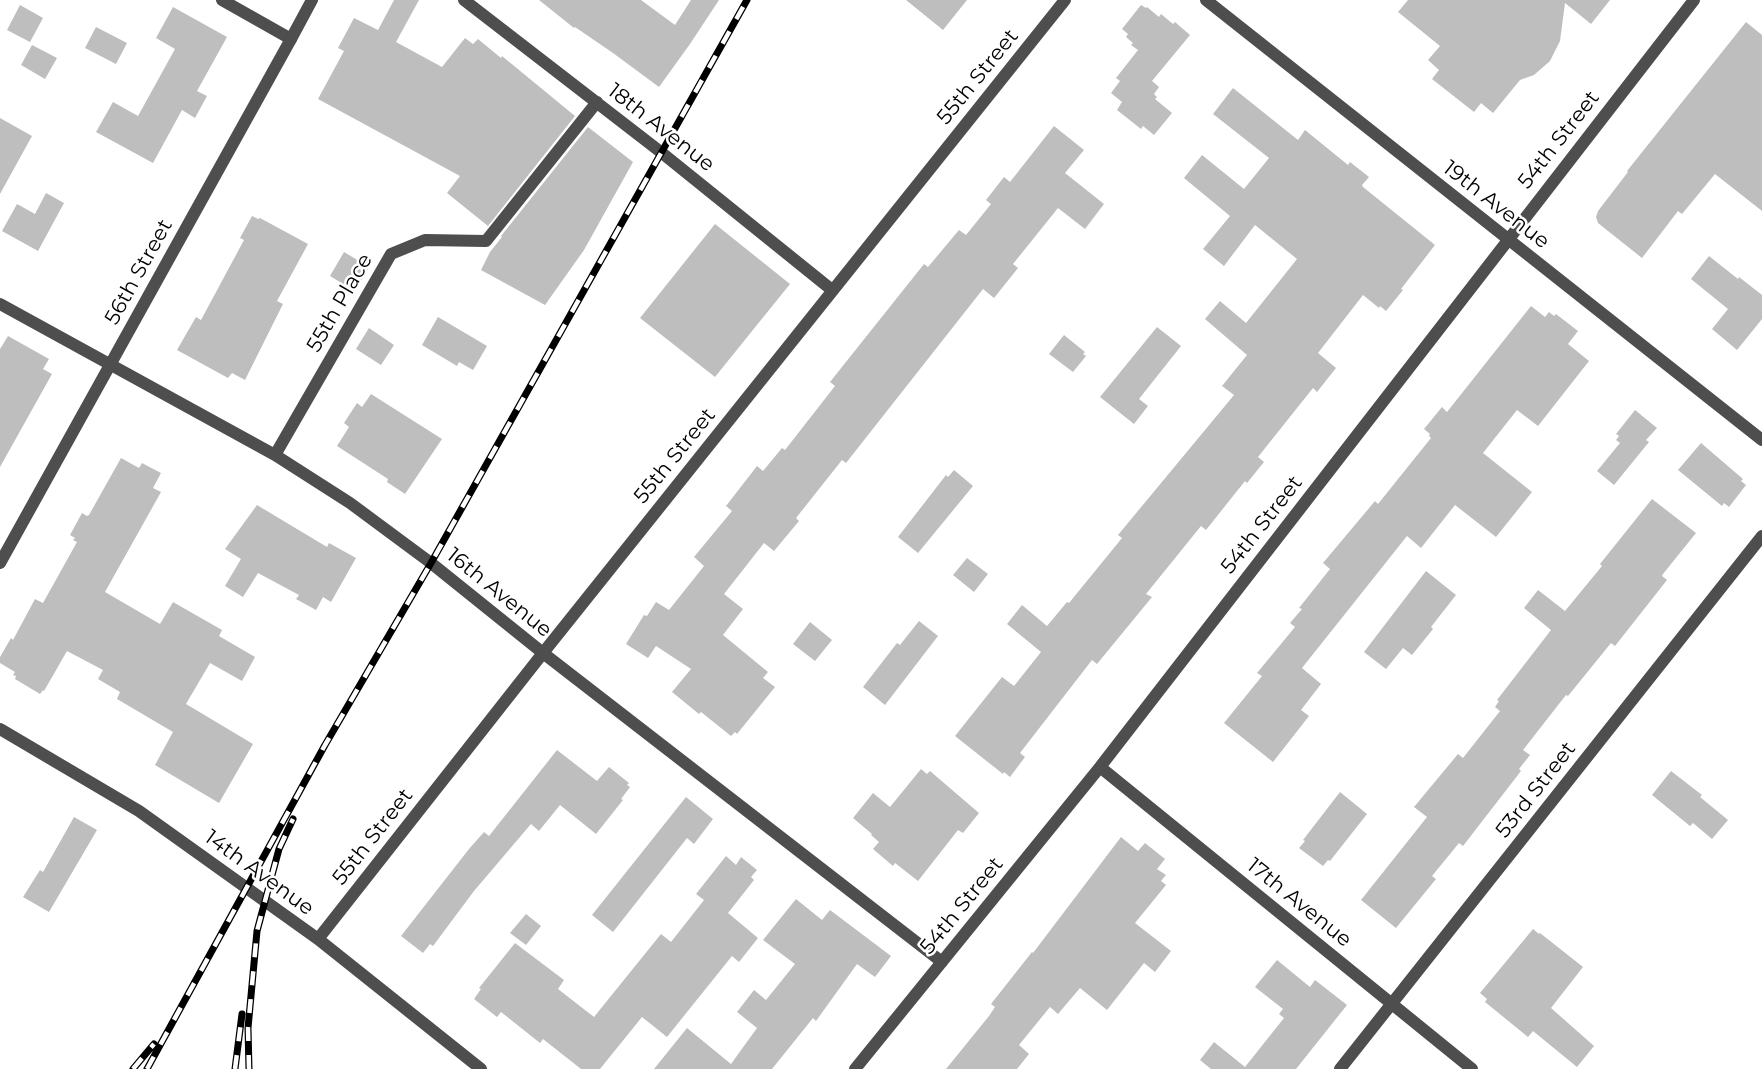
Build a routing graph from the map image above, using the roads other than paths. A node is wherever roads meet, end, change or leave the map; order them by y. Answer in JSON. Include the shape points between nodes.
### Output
{"nodes":[{"id":1,"x":222,"y":0,"type":"edge"},
{"id":2,"x":312,"y":0,"type":"edge"},
{"id":3,"x":464,"y":0,"type":"edge"},
{"id":4,"x":1065,"y":0,"type":"edge"},
{"id":5,"x":1206,"y":0,"type":"edge"},
{"id":6,"x":1694,"y":0,"type":"edge"},
{"id":7,"x":291,"y":39,"type":"junction"},
{"id":8,"x":597,"y":102,"type":"junction"},
{"id":9,"x":1508,"y":238,"type":"junction"},
{"id":10,"x":832,"y":290,"type":"junction"},
{"id":11,"x":0,"y":304,"type":"edge"},
{"id":12,"x":110,"y":365,"type":"junction"},
{"id":13,"x":1762,"y":440,"type":"edge"},
{"id":14,"x":275,"y":455,"type":"junction"},
{"id":15,"x":1762,"y":536,"type":"edge"},
{"id":16,"x":0,"y":564,"type":"edge"},
{"id":17,"x":543,"y":653,"type":"junction"},
{"id":18,"x":0,"y":729,"type":"edge"},
{"id":19,"x":1100,"y":767,"type":"junction"},
{"id":20,"x":318,"y":939,"type":"junction"},
{"id":21,"x":942,"y":962,"type":"junction"},
{"id":22,"x":1392,"y":1003,"type":"junction"},
{"id":23,"x":481,"y":1069,"type":"edge"},
{"id":24,"x":855,"y":1069,"type":"edge"},
{"id":25,"x":1340,"y":1069,"type":"edge"},
{"id":26,"x":1472,"y":1069,"type":"edge"}],
"edges":[{"from":1,"to":7,"type":"street"},
{"from":2,"to":7,"type":"street","name":"56th Street"},
{"from":3,"to":8,"type":"street","name":"18th Avenue"},
{"from":4,"to":10,"type":"street","name":"55th Street"},
{"from":5,"to":9,"type":"street","name":"19th Avenue"},
{"from":6,"to":9,"type":"street","name":"54th Street"},
{"from":7,"to":12,"type":"street","name":"56th Street"},
{"from":8,"to":10,"type":"street","name":"18th Avenue"},
{"from":8,"to":14,"type":"street","name":"55th Place","via":[[486,241],[425,240],[391,254]]},
{"from":9,"to":13,"type":"street","name":"19th Avenue"},
{"from":9,"to":19,"type":"street","name":"54th Street"},
{"from":10,"to":17,"type":"street","name":"55th Street"},
{"from":11,"to":12,"type":"street","name":"16th Avenue"},
{"from":12,"to":14,"type":"street","name":"16th Avenue"},
{"from":12,"to":16,"type":"street","name":"56th Street"},
{"from":14,"to":17,"type":"street","name":"16th Avenue","via":[[350,503]]},
{"from":15,"to":22,"type":"street","name":"53rd Street"},
{"from":17,"to":20,"type":"street","name":"55th Street"},
{"from":17,"to":21,"type":"street","name":"16th Avenue"},
{"from":18,"to":20,"type":"street","name":"14th Avenue","via":[[139,811]]},
{"from":19,"to":21,"type":"street","name":"54th Street"},
{"from":19,"to":22,"type":"street","name":"17th Avenue"},
{"from":20,"to":23,"type":"street","name":"14th Avenue"},
{"from":21,"to":24,"type":"street","name":"54th Street"},
{"from":22,"to":25,"type":"street","name":"53rd Street"},
{"from":22,"to":26,"type":"street","name":"17th Avenue"}]}
